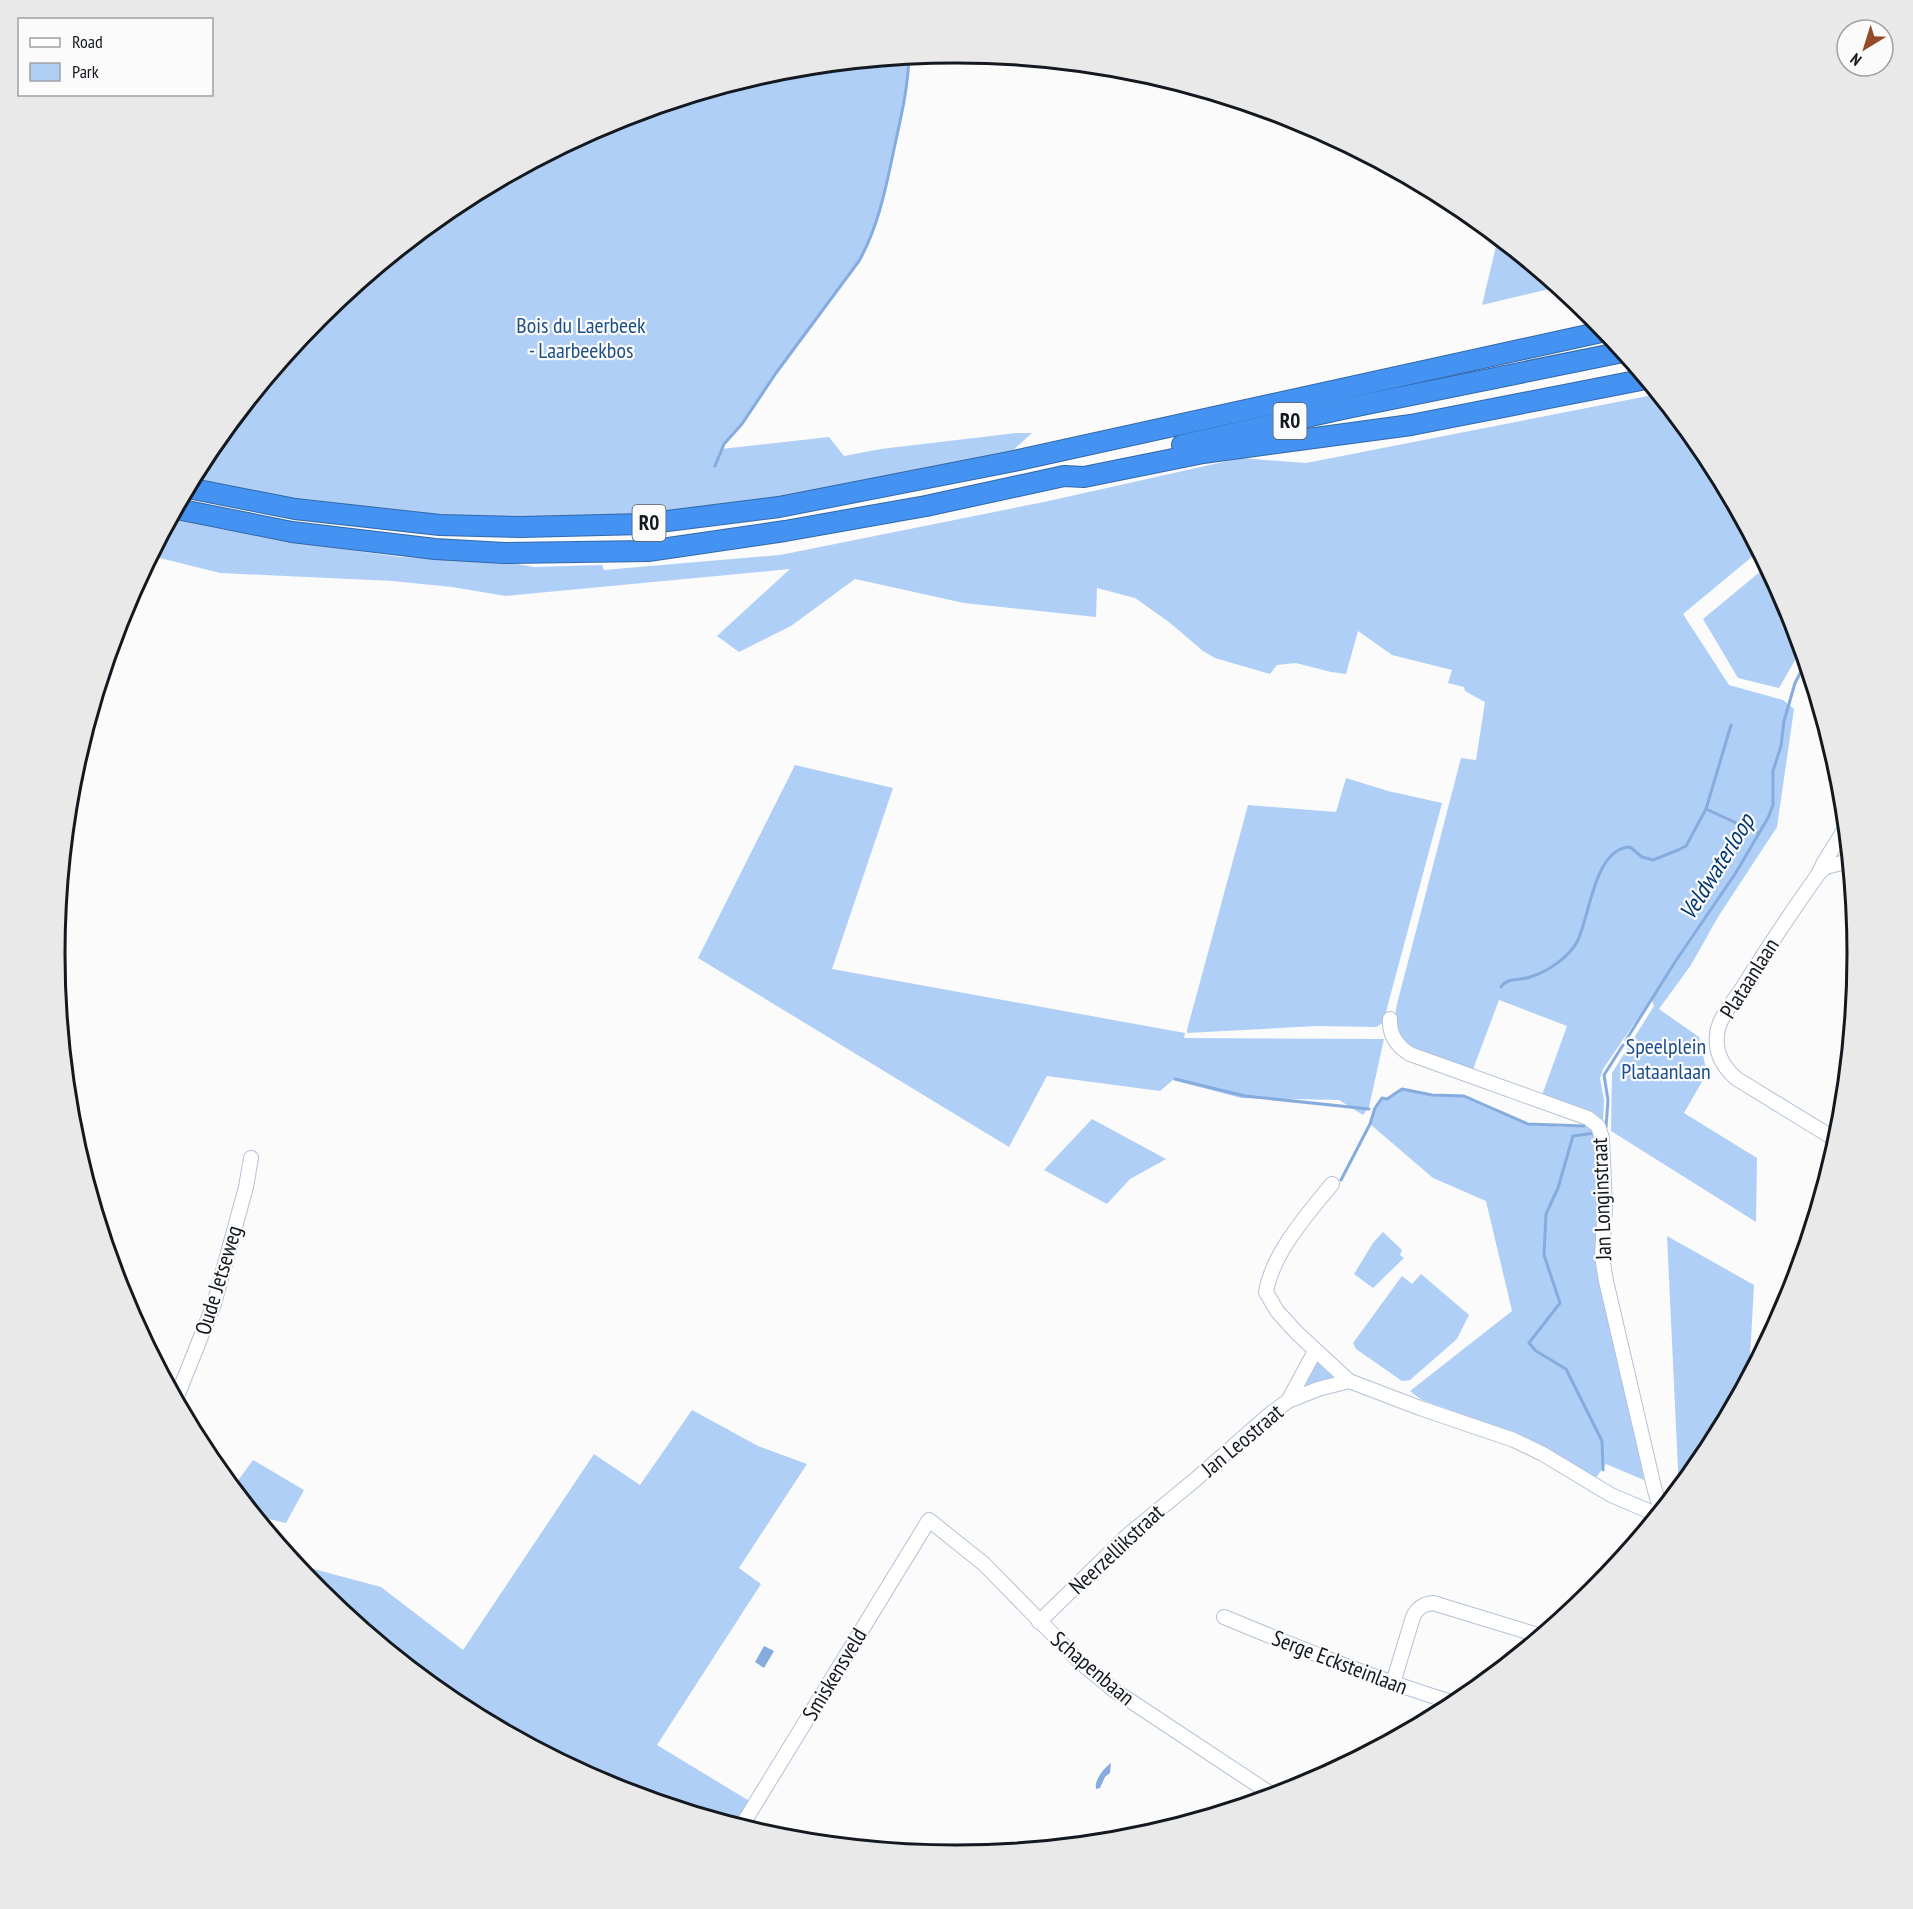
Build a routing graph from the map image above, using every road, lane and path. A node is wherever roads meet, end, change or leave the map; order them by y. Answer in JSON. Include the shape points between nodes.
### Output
{"nodes":[{"id":1,"x":1589,"y":326,"type":"edge"},
{"id":2,"x":1596,"y":333,"type":"edge"},
{"id":3,"x":1577,"y":337,"type":"junction"},
{"id":4,"x":1615,"y":354,"type":"edge"},
{"id":5,"x":1639,"y":381,"type":"edge"},
{"id":6,"x":1064,"y":476,"type":"junction"},
{"id":7,"x":196,"y":490,"type":"edge"},
{"id":8,"x":183,"y":510,"type":"edge"},
{"id":9,"x":1840,"y":837,"type":"edge"},
{"id":10,"x":1843,"y":863,"type":"edge"},
{"id":11,"x":1819,"y":873,"type":"junction"},
{"id":12,"x":1390,"y":1019,"type":"dead end"},
{"id":13,"x":1829,"y":1136,"type":"edge"},
{"id":14,"x":251,"y":1158,"type":"dead end"},
{"id":15,"x":1332,"y":1184,"type":"dead end"},
{"id":16,"x":1315,"y":1351,"type":"junction"},
{"id":17,"x":1349,"y":1381,"type":"junction"},
{"id":18,"x":179,"y":1391,"type":"edge"},
{"id":19,"x":1288,"y":1401,"type":"junction"},
{"id":20,"x":1196,"y":1479,"type":"joint"},
{"id":21,"x":1659,"y":1503,"type":"edge"},
{"id":22,"x":1651,"y":1512,"type":"edge"},
{"id":23,"x":929,"y":1520,"type":"joint"},
{"id":24,"x":1224,"y":1617,"type":"dead end"},
{"id":25,"x":1039,"y":1622,"type":"junction"},
{"id":26,"x":1533,"y":1634,"type":"edge"},
{"id":27,"x":1393,"y":1683,"type":"junction"},
{"id":28,"x":1446,"y":1700,"type":"edge"},
{"id":29,"x":1266,"y":1790,"type":"edge"},
{"id":30,"x":745,"y":1820,"type":"edge"}],
"edges":[{"from":1,"to":3,"type":"highway"},
{"from":2,"to":3,"type":"highway","number":"R0"},
{"from":3,"to":7,"type":"highway","number":"R0","via":[[1014,461],[779,507],[643,524],[440,525],[295,509]]},
{"from":4,"to":6,"type":"highway","number":"R0","via":[[1120,458],[1081,467]]},
{"from":5,"to":6,"type":"highway","via":[[1411,426],[1203,453],[1084,477]]},
{"from":6,"to":8,"type":"highway","number":"R0","via":[[926,506],[648,551],[504,553],[435,549],[292,532]]},
{"from":9,"to":11,"type":"street","name":"Plataanlaan"},
{"from":10,"to":11,"type":"street"},
{"from":11,"to":13,"type":"street","name":"Plataanlaan","via":[[1723,1018],[1717,1036],[1720,1057],[1729,1072]]},
{"from":12,"to":21,"type":"street","name":"Jan Longinstraat","via":[[1390,1033],[1410,1054],[1588,1118],[1598,1126],[1602,1138],[1602,1256],[1606,1281]]},
{"from":14,"to":18,"type":"street","name":"Oude Jetseweg","via":[[214,1304]]},
{"from":15,"to":16,"type":"street","via":[[1292,1235],[1266,1292],[1277,1311]]},
{"from":16,"to":17,"type":"street"},
{"from":16,"to":19,"type":"street","name":"Jan Leostraat"},
{"from":17,"to":19,"type":"street","name":"Jan Leostraat"},
{"from":17,"to":22,"type":"street","via":[[1514,1440],[1611,1496]]},
{"from":19,"to":20,"type":"street","name":"Jan Leostraat"},
{"from":20,"to":25,"type":"street","name":"Neerzellikstraat","via":[[1127,1536]]},
{"from":23,"to":25,"type":"street","name":"Schapenbaan","via":[[984,1564]]},
{"from":23,"to":30,"type":"street","name":"Smiskensveld"},
{"from":24,"to":27,"type":"street","name":"Serge Ecksteinlaan"},
{"from":25,"to":29,"type":"street","name":"Schapenbaan","via":[[1114,1690]]},
{"from":26,"to":27,"type":"street","via":[[1427,1604],[1413,1617]]},
{"from":27,"to":28,"type":"street","name":"Serge Ecksteinlaan"}]}
